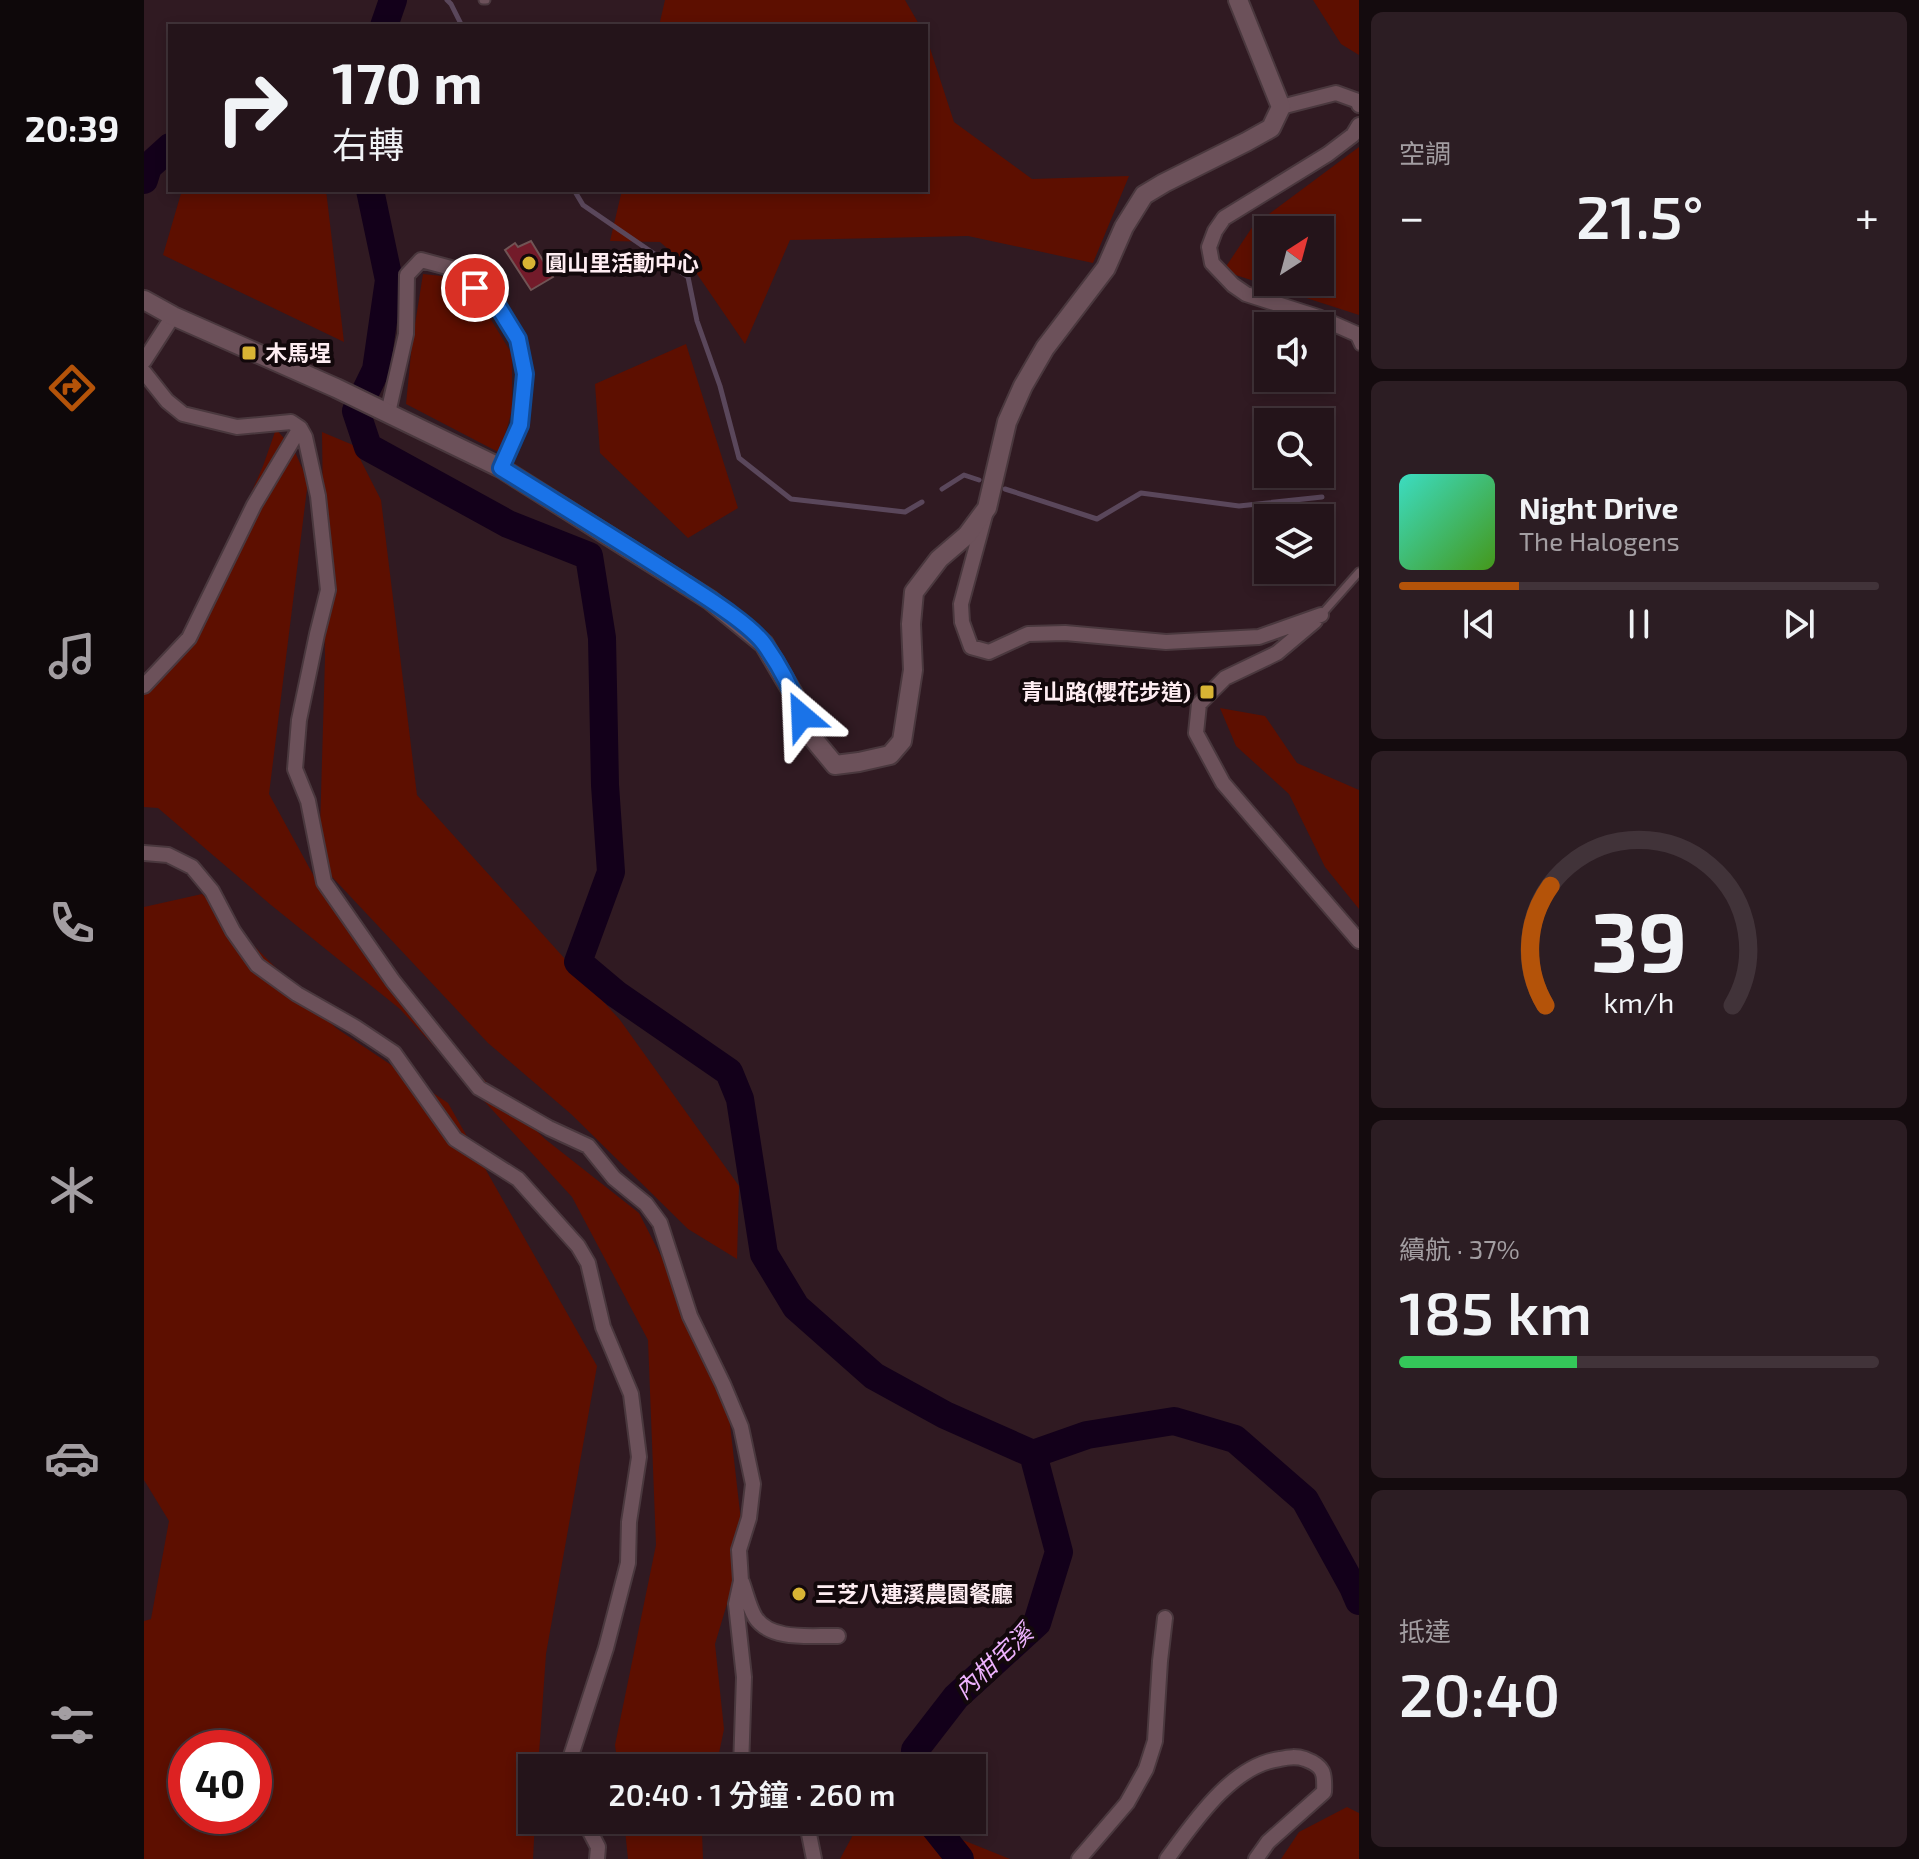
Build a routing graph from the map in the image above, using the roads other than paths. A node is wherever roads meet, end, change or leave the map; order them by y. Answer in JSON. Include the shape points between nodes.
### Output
{"nodes":[{"id":1,"x":1238,"y":0,"type":"edge"},
{"id":2,"x":1359,"y":105,"type":"edge"},
{"id":3,"x":1281,"y":107,"type":"junction"},
{"id":4,"x":1359,"y":125,"type":"edge"},
{"id":5,"x":144,"y":300,"type":"edge"},
{"id":6,"x":172,"y":316,"type":"junction"},
{"id":7,"x":1355,"y":333,"type":"edge"},
{"id":8,"x":1359,"y":346,"type":"edge"},
{"id":9,"x":144,"y":361,"type":"edge"},
{"id":10,"x":144,"y":372,"type":"edge"},
{"id":11,"x":384,"y":411,"type":"junction"},
{"id":12,"x":300,"y":428,"type":"junction"},
{"id":13,"x":501,"y":468,"type":"junction"},
{"id":14,"x":987,"y":508,"type":"junction"},
{"id":15,"x":1359,"y":572,"type":"edge"},
{"id":16,"x":1321,"y":615,"type":"junction"},
{"id":17,"x":144,"y":686,"type":"edge"},
{"id":18,"x":144,"y":853,"type":"edge"},
{"id":19,"x":1359,"y":941,"type":"edge"},
{"id":20,"x":741,"y":1581,"type":"junction"},
{"id":21,"x":1165,"y":1618,"type":"dead end"},
{"id":22,"x":838,"y":1636,"type":"dead end"},
{"id":23,"x":572,"y":1754,"type":"edge"},
{"id":24,"x":741,"y":1754,"type":"edge"},
{"id":25,"x":591,"y":1834,"type":"edge"},
{"id":26,"x":809,"y":1834,"type":"edge"},
{"id":27,"x":597,"y":1859,"type":"edge"},
{"id":28,"x":814,"y":1859,"type":"edge"},
{"id":29,"x":1079,"y":1859,"type":"edge"},
{"id":30,"x":1167,"y":1859,"type":"edge"},
{"id":31,"x":1256,"y":1859,"type":"edge"}],
"edges":[{"from":1,"to":3,"type":"street"},
{"from":2,"to":3,"type":"street","via":[[1336,93]]},
{"from":3,"to":14,"type":"street","via":[[1271,128],[1144,195],[1106,268],[1023,386],[1007,422]]},
{"from":4,"to":7,"type":"street","via":[[1328,154],[1224,218],[1209,247],[1212,263],[1246,294]]},
{"from":5,"to":6,"type":"street"},
{"from":6,"to":9,"type":"street"},
{"from":6,"to":11,"type":"street"},
{"from":7,"to":8,"type":"lane"},
{"from":10,"to":12,"type":"street","via":[[183,414],[237,427],[291,422]]},
{"from":11,"to":13,"type":"street"},
{"from":11,"to":13,"type":"street","via":[[406,334],[407,275],[421,260],[451,268],[499,308],[518,339],[525,374],[520,425]]},
{"from":12,"to":17,"type":"street","via":[[254,505],[189,638]]},
{"from":12,"to":20,"type":"street","via":[[318,496],[328,590],[299,720],[295,769],[308,801],[324,882],[393,981],[479,1088],[588,1146],[660,1223],[690,1316],[741,1427],[753,1484],[739,1550]]},
{"from":13,"to":14,"type":"street","via":[[710,600],[764,644],[811,736],[835,765],[890,755],[902,741],[913,670],[914,592]]},
{"from":14,"to":16,"type":"street","via":[[961,604],[971,647],[989,652],[1028,634],[1166,642],[1259,637]]},
{"from":15,"to":16,"type":"lane"},
{"from":16,"to":19,"type":"street","via":[[1277,653],[1225,678],[1199,704],[1196,733],[1223,783]]},
{"from":18,"to":23,"type":"street","via":[[168,855],[192,867],[257,965],[394,1053],[455,1139],[518,1179],[588,1263],[603,1327],[631,1394],[639,1457],[628,1563]]},
{"from":20,"to":22,"type":"street","via":[[756,1618],[771,1632]]},
{"from":20,"to":24,"type":"street","via":[[736,1604],[744,1677]]},
{"from":21,"to":29,"type":"street","via":[[1155,1741],[1146,1769],[1127,1803]]},
{"from":25,"to":27,"type":"street"},
{"from":26,"to":28,"type":"street"},
{"from":30,"to":31,"type":"street","via":[[1202,1811],[1248,1768],[1298,1756],[1317,1764],[1325,1776],[1324,1792]]}]}
